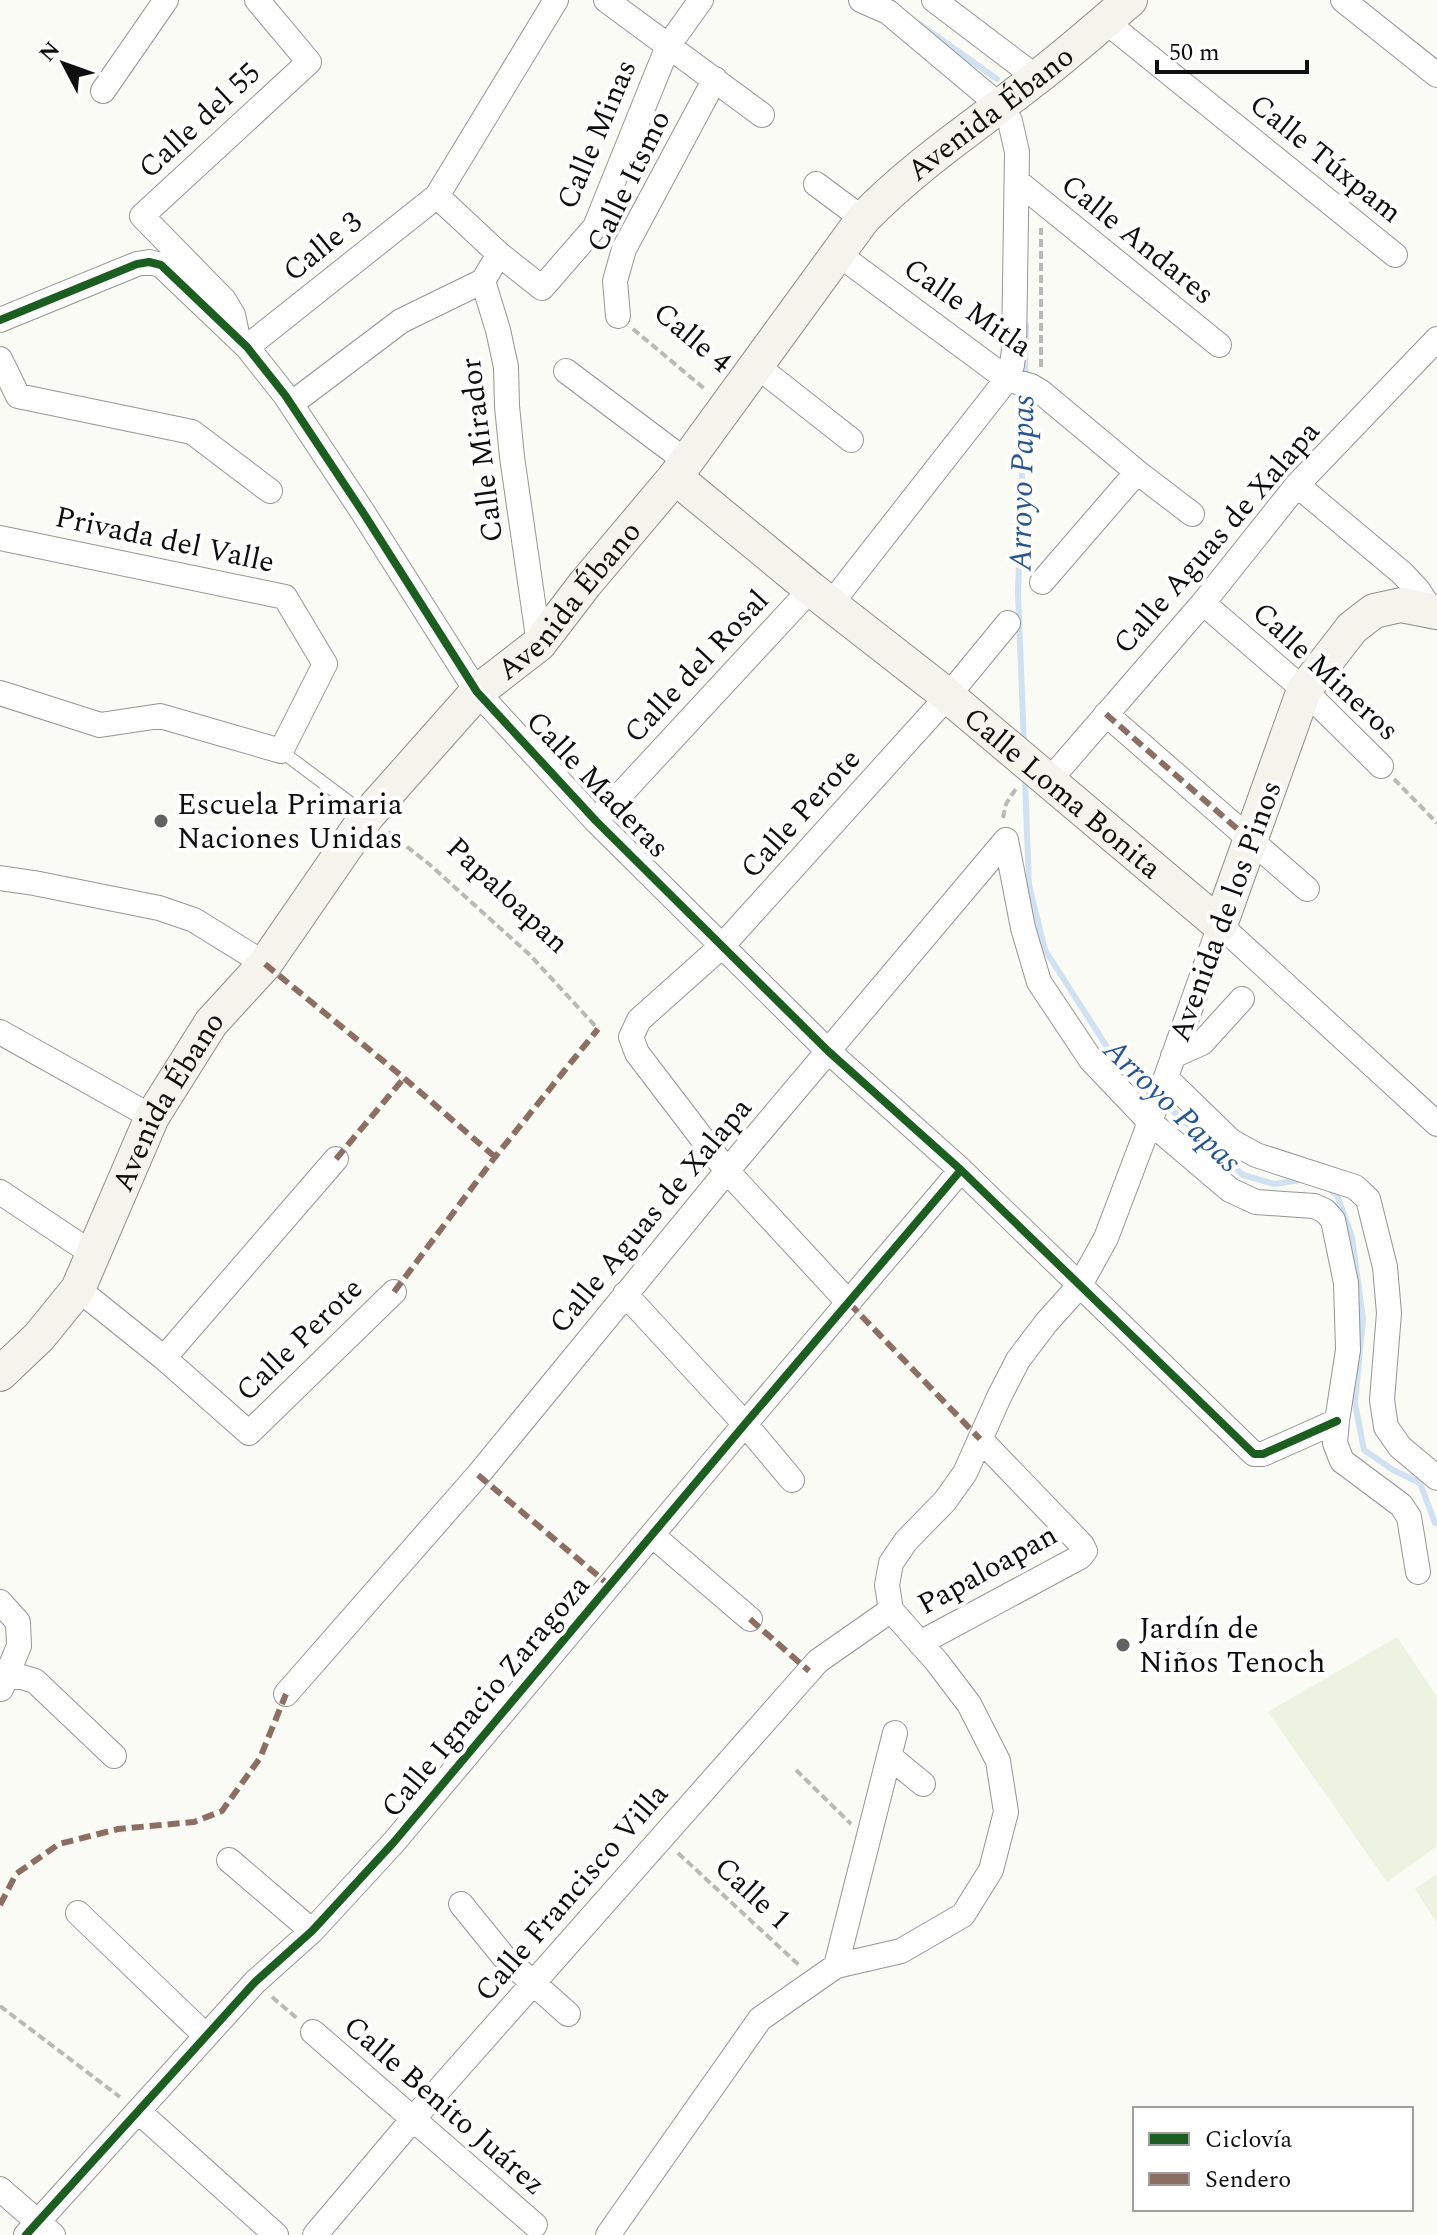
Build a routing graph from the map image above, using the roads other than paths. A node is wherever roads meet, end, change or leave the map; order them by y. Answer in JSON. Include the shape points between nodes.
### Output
{"nodes":[{"id":1,"x":166,"y":0,"type":"edge"},
{"id":2,"x":257,"y":0,"type":"edge"},
{"id":3,"x":556,"y":0,"type":"edge"},
{"id":4,"x":606,"y":0,"type":"edge"},
{"id":5,"x":701,"y":0,"type":"edge"},
{"id":6,"x":861,"y":0,"type":"edge"},
{"id":7,"x":1343,"y":0,"type":"edge"},
{"id":8,"x":945,"y":3,"type":"edge"},
{"id":9,"x":1118,"y":10,"type":"edge"},
{"id":10,"x":668,"y":46,"type":"junction"},
{"id":11,"x":1437,"y":75,"type":"edge"},
{"id":12,"x":1037,"y":78,"type":"junction"},
{"id":13,"x":715,"y":79,"type":"junction"},
{"id":14,"x":103,"y":91,"type":"dead end"},
{"id":15,"x":1000,"y":106,"type":"junction"},
{"id":16,"x":762,"y":115,"type":"dead end"},
{"id":17,"x":1018,"y":182,"type":"junction"},
{"id":18,"x":816,"y":184,"type":"dead end"},
{"id":19,"x":437,"y":196,"type":"junction"},
{"id":20,"x":863,"y":219,"type":"junction"},
{"id":21,"x":837,"y":253,"type":"junction"},
{"id":22,"x":499,"y":254,"type":"junction"},
{"id":23,"x":1395,"y":255,"type":"dead end"},
{"id":24,"x":483,"y":281,"type":"junction"},
{"id":25,"x":618,"y":316,"type":"road end"},
{"id":26,"x":0,"y":320,"type":"edge"},
{"id":27,"x":1437,"y":339,"type":"edge"},
{"id":28,"x":242,"y":342,"type":"junction"},
{"id":29,"x":1219,"y":345,"type":"dead end"},
{"id":30,"x":0,"y":359,"type":"edge"},
{"id":31,"x":757,"y":366,"type":"junction"},
{"id":32,"x":566,"y":371,"type":"dead end"},
{"id":33,"x":1025,"y":385,"type":"junction"},
{"id":34,"x":291,"y":404,"type":"junction"},
{"id":35,"x":851,"y":440,"type":"dead end"},
{"id":36,"x":681,"y":470,"type":"junction"},
{"id":37,"x":1137,"y":472,"type":"junction"},
{"id":38,"x":1297,"y":485,"type":"junction"},
{"id":39,"x":270,"y":491,"type":"dead end"},
{"id":40,"x":1192,"y":514,"type":"dead end"},
{"id":41,"x":0,"y":538,"type":"edge"},
{"id":42,"x":1042,"y":582,"type":"dead end"},
{"id":43,"x":821,"y":597,"type":"junction"},
{"id":44,"x":1203,"y":603,"type":"junction"},
{"id":45,"x":1434,"y":611,"type":"edge"},
{"id":46,"x":1008,"y":623,"type":"dead end"},
{"id":47,"x":539,"y":644,"type":"junction"},
{"id":48,"x":1304,"y":690,"type":"junction"},
{"id":49,"x":477,"y":692,"type":"junction"},
{"id":50,"x":0,"y":693,"type":"edge"},
{"id":51,"x":948,"y":696,"type":"junction"},
{"id":52,"x":1106,"y":714,"type":"junction"},
{"id":53,"x":281,"y":751,"type":"junction"},
{"id":54,"x":1381,"y":766,"type":"road end"},
{"id":55,"x":1035,"y":771,"type":"junction"},
{"id":56,"x":367,"y":816,"type":"junction"},
{"id":57,"x":596,"y":821,"type":"junction"},
{"id":58,"x":1250,"y":840,"type":"junction"},
{"id":59,"x":0,"y":878,"type":"edge"},
{"id":60,"x":1307,"y":889,"type":"dead end"},
{"id":61,"x":1220,"y":925,"type":"junction"},
{"id":62,"x":723,"y":945,"type":"junction"},
{"id":63,"x":265,"y":964,"type":"junction"},
{"id":64,"x":1242,"y":999,"type":"dead end"},
{"id":65,"x":0,"y":1032,"type":"edge"},
{"id":66,"x":828,"y":1051,"type":"junction"},
{"id":67,"x":1161,"y":1091,"type":"junction"},
{"id":68,"x":152,"y":1117,"type":"junction"},
{"id":69,"x":1437,"y":1124,"type":"edge"},
{"id":70,"x":336,"y":1159,"type":"dead end"},
{"id":71,"x":961,"y":1170,"type":"junction"},
{"id":72,"x":727,"y":1171,"type":"junction"},
{"id":73,"x":0,"y":1192,"type":"edge"},
{"id":74,"x":93,"y":1254,"type":"junction"},
{"id":75,"x":1080,"y":1285,"type":"junction"},
{"id":76,"x":78,"y":1289,"type":"junction"},
{"id":77,"x":394,"y":1292,"type":"dead end"},
{"id":78,"x":625,"y":1294,"type":"junction"},
{"id":79,"x":849,"y":1303,"type":"junction"},
{"id":80,"x":164,"y":1358,"type":"junction"},
{"id":81,"x":0,"y":1374,"type":"edge"},
{"id":82,"x":1337,"y":1421,"type":"junction"},
{"id":83,"x":745,"y":1424,"type":"junction"},
{"id":84,"x":980,"y":1439,"type":"junction"},
{"id":85,"x":1437,"y":1478,"type":"edge"},
{"id":86,"x":792,"y":1480,"type":"dead end"},
{"id":87,"x":652,"y":1535,"type":"junction"},
{"id":88,"x":1418,"y":1572,"type":"dead end"},
{"id":89,"x":0,"y":1602,"type":"edge"},
{"id":90,"x":891,"y":1610,"type":"junction"},
{"id":91,"x":750,"y":1619,"type":"dead end"},
{"id":92,"x":920,"y":1643,"type":"junction"},
{"id":93,"x":2,"y":1682,"type":"edge"},
{"id":94,"x":286,"y":1694,"type":"dead end"},
{"id":95,"x":114,"y":1756,"type":"dead end"},
{"id":96,"x":923,"y":1784,"type":"dead end"},
{"id":97,"x":229,"y":1860,"type":"dead end"},
{"id":98,"x":461,"y":1904,"type":"dead end"},
{"id":99,"x":78,"y":1913,"type":"dead end"},
{"id":100,"x":312,"y":1931,"type":"junction"},
{"id":101,"x":836,"y":1966,"type":"junction"},
{"id":102,"x":533,"y":1983,"type":"junction"},
{"id":103,"x":568,"y":2014,"type":"dead end"},
{"id":104,"x":313,"y":2032,"type":"road end"},
{"id":105,"x":206,"y":2036,"type":"junction"},
{"id":106,"x":138,"y":2111,"type":"junction"},
{"id":107,"x":413,"y":2119,"type":"junction"},
{"id":108,"x":0,"y":2189,"type":"edge"},
{"id":109,"x":535,"y":2225,"type":"dead end"},
{"id":110,"x":39,"y":2231,"type":"edge"},
{"id":111,"x":276,"y":2235,"type":"edge"},
{"id":112,"x":315,"y":2235,"type":"edge"},
{"id":113,"x":608,"y":2235,"type":"edge"}],
"edges":[{"from":1,"to":14,"type":"street"},
{"from":2,"to":28,"type":"street","name":"Calle del 55","via":[[309,62],[142,216],[224,300]]},
{"from":3,"to":19,"type":"street"},
{"from":4,"to":10,"type":"street"},
{"from":5,"to":10,"type":"street","name":"Calle Minas"},
{"from":6,"to":15,"type":"street","via":[[888,12]]},
{"from":7,"to":11,"type":"street"},
{"from":8,"to":12,"type":"street"},
{"from":9,"to":12,"type":"main road","name":"Avenida Ébano"},
{"from":9,"to":23,"type":"street","name":"Calle Túxpam"},
{"from":10,"to":13,"type":"street"},
{"from":10,"to":22,"type":"street","name":"Calle Minas","via":[[595,227],[542,288]]},
{"from":12,"to":15,"type":"main road","name":"Avenida Ébano"},
{"from":13,"to":16,"type":"street"},
{"from":13,"to":25,"type":"street","name":"Calle Itsmo","via":[[624,249],[615,281]]},
{"from":15,"to":17,"type":"street","via":[[1014,134]]},
{"from":15,"to":20,"type":"main road","name":"Avenida Ébano","via":[[923,163]]},
{"from":17,"to":29,"type":"street","name":"Calle Andares"},
{"from":17,"to":33,"type":"street","via":[[1012,365]]},
{"from":18,"to":20,"type":"street"},
{"from":19,"to":22,"type":"street"},
{"from":19,"to":28,"type":"street","name":"Calle 3"},
{"from":20,"to":21,"type":"main road","name":"Avenida Ébano"},
{"from":21,"to":31,"type":"main road","name":"Avenida Ébano"},
{"from":21,"to":33,"type":"street","name":"Calle Mitla"},
{"from":22,"to":24,"type":"street"},
{"from":24,"to":34,"type":"street","via":[[401,321]]},
{"from":24,"to":47,"type":"street","name":"Calle Mirador","via":[[506,367],[512,457]]},
{"from":26,"to":28,"type":"street","name":"Calle Maderas","via":[[149,262],[161,265]]},
{"from":27,"to":38,"type":"street","name":"Calle Aguas de Xalapa"},
{"from":28,"to":34,"type":"street","name":"Calle Maderas"},
{"from":30,"to":39,"type":"street","via":[[18,396],[192,432]]},
{"from":31,"to":35,"type":"street"},
{"from":31,"to":36,"type":"main road","name":"Avenida Ébano"},
{"from":32,"to":36,"type":"street"},
{"from":33,"to":37,"type":"street","name":"Calle Mitla"},
{"from":33,"to":43,"type":"street","name":"Calle del Rosal"},
{"from":34,"to":49,"type":"street","name":"Calle Maderas"},
{"from":36,"to":43,"type":"main road","name":"Calle Loma Bonita"},
{"from":36,"to":47,"type":"main road","name":"Avenida Ébano"},
{"from":37,"to":40,"type":"street","name":"Calle Mitla"},
{"from":37,"to":42,"type":"street"},
{"from":38,"to":44,"type":"street","name":"Calle Aguas de Xalapa"},
{"from":38,"to":45,"type":"street","via":[[1402,573]]},
{"from":41,"to":53,"type":"street","name":"Privada del Valle","via":[[285,597],[325,664]]},
{"from":43,"to":51,"type":"main road","name":"Calle Loma Bonita"},
{"from":43,"to":57,"type":"street","name":"Calle del Rosal"},
{"from":44,"to":48,"type":"street","name":"Calle Mineros"},
{"from":44,"to":52,"type":"street","name":"Calle Aguas de Xalapa"},
{"from":45,"to":48,"type":"main road","name":"Avenida de los Pinos","via":[[1401,605],[1374,611],[1352,628]]},
{"from":46,"to":51,"type":"street","name":"Calle Perote"},
{"from":47,"to":49,"type":"main road","name":"Avenida Ébano"},
{"from":48,"to":54,"type":"street","name":"Calle Mineros"},
{"from":48,"to":58,"type":"main road","name":"Avenida de los Pinos"},
{"from":49,"to":56,"type":"main road","name":"Avenida Ébano"},
{"from":49,"to":57,"type":"street","name":"Calle Maderas"},
{"from":50,"to":53,"type":"street","via":[[100,725],[160,716]]},
{"from":51,"to":55,"type":"main road","name":"Calle Loma Bonita"},
{"from":51,"to":62,"type":"street","name":"Calle Perote"},
{"from":52,"to":55,"type":"street","name":"Calle Aguas de Xalapa"},
{"from":52,"to":58,"type":"street"},
{"from":53,"to":56,"type":"lane"},
{"from":55,"to":61,"type":"main road","name":"Calle Loma Bonita"},
{"from":56,"to":63,"type":"main road","name":"Avenida Ébano"},
{"from":57,"to":62,"type":"street","name":"Calle Maderas"},
{"from":58,"to":60,"type":"street"},
{"from":58,"to":61,"type":"main road","name":"Avenida de los Pinos"},
{"from":59,"to":63,"type":"street","via":[[159,908],[194,920]]},
{"from":61,"to":67,"type":"street","name":"Avenida de los Pinos"},
{"from":61,"to":69,"type":"street","name":"Calle Loma Bonita"},
{"from":62,"to":66,"type":"street","name":"Calle Maderas"},
{"from":62,"to":72,"type":"street","name":"Calle Perote","via":[[639,1020],[631,1037],[637,1053]]},
{"from":63,"to":68,"type":"main road","name":"Avenida Ébano","via":[[211,1023]]},
{"from":64,"to":67,"type":"street"},
{"from":65,"to":68,"type":"street"},
{"from":66,"to":67,"type":"street","name":"Calle Aguas de Xalapa","via":[[1006,840],[1039,982],[1091,1060]]},
{"from":66,"to":71,"type":"street","name":"Calle Maderas"},
{"from":66,"to":72,"type":"street","name":"Calle Aguas de Xalapa"},
{"from":67,"to":75,"type":"street","name":"Avenida de los Pinos","via":[[1106,1238]]},
{"from":67,"to":82,"type":"street","via":[[1230,1190],[1256,1202],[1314,1206],[1333,1220],[1346,1283],[1348,1350]]},
{"from":67,"to":85,"type":"street","via":[[1256,1155],[1355,1187],[1368,1199],[1385,1267],[1389,1313],[1382,1400],[1386,1427],[1400,1447]]},
{"from":68,"to":74,"type":"main road","name":"Avenida Ébano"},
{"from":70,"to":80,"type":"street"},
{"from":71,"to":75,"type":"street","name":"Calle Maderas"},
{"from":71,"to":79,"type":"street","name":"Calle Ignacio Zaragoza"},
{"from":72,"to":78,"type":"street","name":"Calle Aguas de Xalapa"},
{"from":72,"to":79,"type":"street"},
{"from":73,"to":74,"type":"street"},
{"from":74,"to":76,"type":"main road","name":"Avenida Ébano"},
{"from":75,"to":82,"type":"street","name":"Calle Maderas","via":[[1254,1454]]},
{"from":75,"to":84,"type":"street","name":"Avenida de los Pinos","via":[[1018,1360]]},
{"from":76,"to":80,"type":"street"},
{"from":76,"to":81,"type":"main road","name":"Avenida Ébano"},
{"from":77,"to":80,"type":"street","name":"Calle Perote","via":[[249,1433]]},
{"from":78,"to":83,"type":"street"},
{"from":78,"to":94,"type":"street","name":"Calle Aguas de Xalapa","via":[[478,1475]]},
{"from":79,"to":83,"type":"street","name":"Calle Ignacio Zaragoza"},
{"from":82,"to":88,"type":"street","via":[[1335,1443],[1342,1461],[1406,1510]]},
{"from":83,"to":86,"type":"street"},
{"from":83,"to":87,"type":"street","name":"Calle Ignacio Zaragoza"},
{"from":84,"to":90,"type":"street","name":"Avenida de los Pinos","via":[[945,1501],[891,1563]]},
{"from":84,"to":92,"type":"street","name":"Papaloapan","via":[[1085,1551]]},
{"from":87,"to":91,"type":"street"},
{"from":87,"to":100,"type":"street","name":"Calle Ignacio Zaragoza","via":[[394,1842]]},
{"from":89,"to":93,"type":"street","via":[[18,1622],[19,1646]]},
{"from":90,"to":92,"type":"street"},
{"from":90,"to":102,"type":"street","name":"Calle Francisco Villa","via":[[818,1661]]},
{"from":92,"to":101,"type":"street","via":[[969,1704],[998,1761],[1006,1812],[991,1870],[963,1915],[901,1951]]},
{"from":93,"to":95,"type":"street","via":[[22,1677],[35,1681]]},
{"from":96,"to":101,"type":"street","via":[[892,1744]]},
{"from":97,"to":100,"type":"street"},
{"from":98,"to":102,"type":"street"},
{"from":99,"to":105,"type":"street"},
{"from":100,"to":105,"type":"street","name":"Calle Ignacio Zaragoza"},
{"from":101,"to":113,"type":"street","via":[[760,2019]]},
{"from":102,"to":103,"type":"street"},
{"from":102,"to":107,"type":"street","name":"Calle Francisco Villa"},
{"from":104,"to":107,"type":"street","name":"Calle Benito Juárez"},
{"from":105,"to":106,"type":"street","name":"Calle Ignacio Zaragoza"},
{"from":106,"to":110,"type":"street","name":"Calle Ignacio Zaragoza"},
{"from":106,"to":111,"type":"street"},
{"from":107,"to":109,"type":"street","name":"Calle Benito Juárez"},
{"from":107,"to":112,"type":"street","name":"Calle Francisco Villa"},
{"from":108,"to":110,"type":"street"}]}
